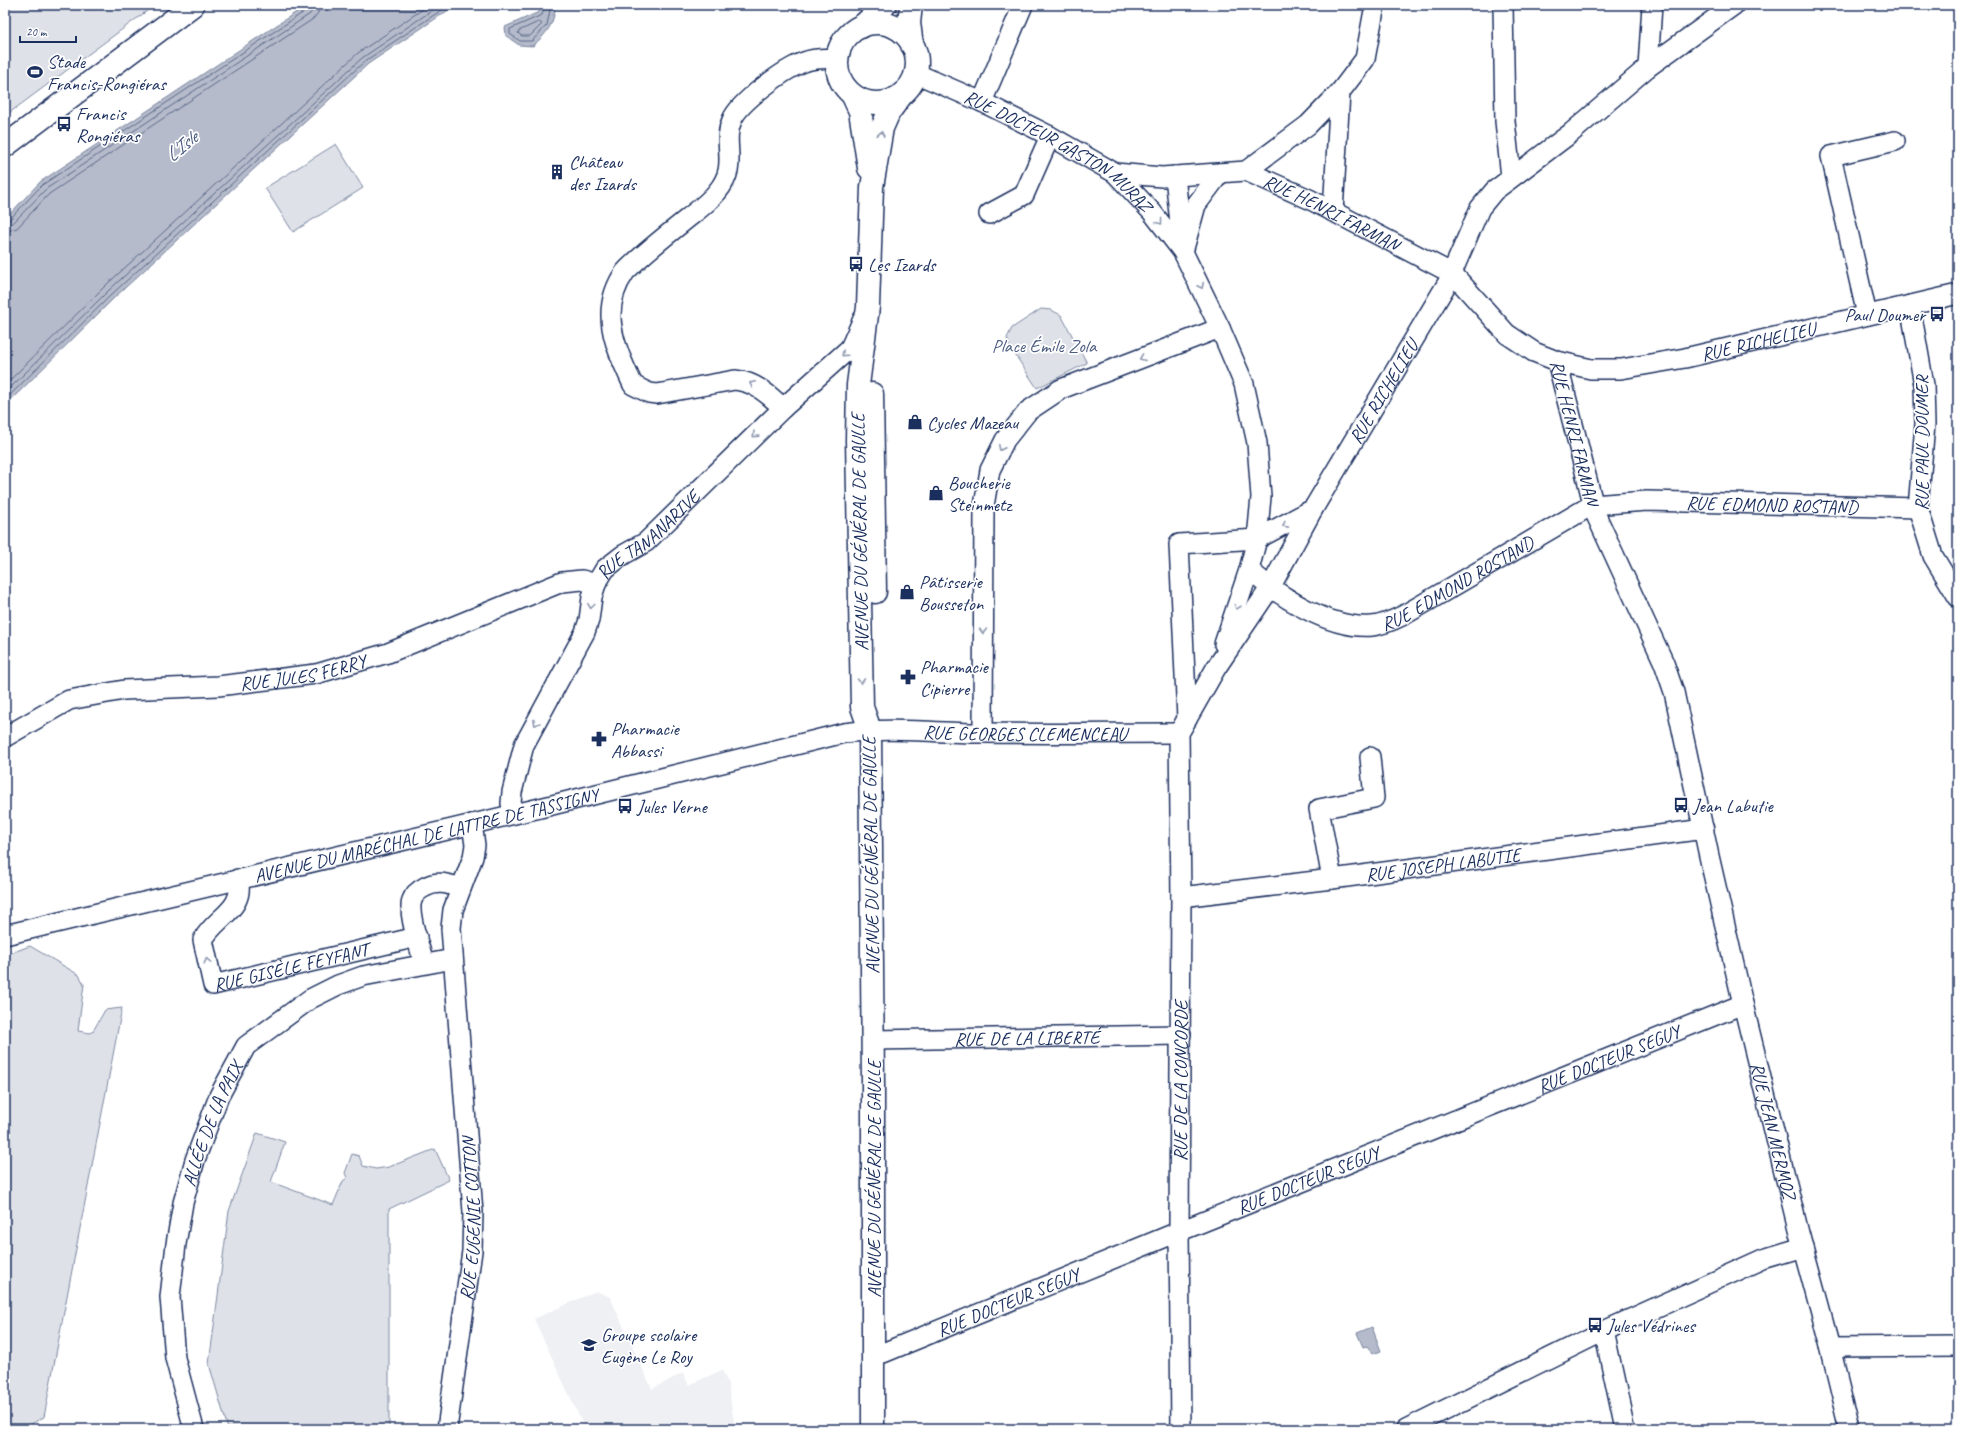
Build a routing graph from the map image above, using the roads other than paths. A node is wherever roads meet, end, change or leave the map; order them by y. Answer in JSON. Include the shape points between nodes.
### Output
{"nodes":[{"id":1,"x":193,"y":5,"type":"edge"},
{"id":2,"x":886,"y":5,"type":"edge"},
{"id":3,"x":911,"y":5,"type":"edge"},
{"id":4,"x":1023,"y":5,"type":"edge"},
{"id":5,"x":1375,"y":5,"type":"edge"},
{"id":6,"x":1503,"y":5,"type":"edge"},
{"id":7,"x":1652,"y":5,"type":"edge"},
{"id":8,"x":1734,"y":5,"type":"edge"},
{"id":9,"x":861,"y":27,"type":"junction"},
{"id":10,"x":912,"y":45,"type":"junction"},
{"id":11,"x":837,"y":59,"type":"junction"},
{"id":12,"x":1648,"y":67,"type":"junction"},
{"id":13,"x":915,"y":73,"type":"junction"},
{"id":14,"x":1340,"y":92,"type":"junction"},
{"id":15,"x":904,"y":93,"type":"junction"},
{"id":16,"x":853,"y":96,"type":"junction"},
{"id":17,"x":982,"y":102,"type":"junction"},
{"id":18,"x":1050,"y":136,"type":"junction"},
{"id":19,"x":1895,"y":142,"type":"dead end"},
{"id":20,"x":5,"y":146,"type":"edge"},
{"id":21,"x":1246,"y":171,"type":"junction"},
{"id":22,"x":1220,"y":173,"type":"junction"},
{"id":23,"x":1114,"y":174,"type":"junction"},
{"id":24,"x":1175,"y":176,"type":"junction"},
{"id":25,"x":1511,"y":178,"type":"junction"},
{"id":26,"x":872,"y":187,"type":"junction"},
{"id":27,"x":1334,"y":212,"type":"junction"},
{"id":28,"x":989,"y":214,"type":"dead end"},
{"id":29,"x":1184,"y":252,"type":"junction"},
{"id":30,"x":1453,"y":274,"type":"junction"},
{"id":31,"x":1958,"y":294,"type":"edge"},
{"id":32,"x":1910,"y":305,"type":"junction"},
{"id":33,"x":868,"y":307,"type":"junction"},
{"id":34,"x":1867,"y":315,"type":"junction"},
{"id":35,"x":1220,"y":328,"type":"junction"},
{"id":36,"x":1557,"y":361,"type":"junction"},
{"id":37,"x":783,"y":408,"type":"junction"},
{"id":38,"x":1592,"y":505,"type":"junction"},
{"id":39,"x":1918,"y":508,"type":"junction"},
{"id":40,"x":1312,"y":509,"type":"junction"},
{"id":41,"x":1257,"y":539,"type":"junction"},
{"id":42,"x":1249,"y":570,"type":"junction"},
{"id":43,"x":596,"y":584,"type":"junction"},
{"id":44,"x":1270,"y":588,"type":"junction"},
{"id":45,"x":1958,"y":597,"type":"edge"},
{"id":46,"x":1216,"y":668,"type":"junction"},
{"id":47,"x":1183,"y":726,"type":"junction"},
{"id":48,"x":870,"y":730,"type":"junction"},
{"id":49,"x":983,"y":733,"type":"junction"},
{"id":50,"x":5,"y":737,"type":"edge"},
{"id":51,"x":1370,"y":757,"type":"dead end"},
{"id":52,"x":513,"y":814,"type":"junction"},
{"id":53,"x":472,"y":824,"type":"junction"},
{"id":54,"x":1704,"y":829,"type":"junction"},
{"id":55,"x":238,"y":879,"type":"junction"},
{"id":56,"x":1332,"y":879,"type":"junction"},
{"id":57,"x":461,"y":888,"type":"junction"},
{"id":58,"x":1181,"y":896,"type":"junction"},
{"id":59,"x":5,"y":935,"type":"edge"},
{"id":60,"x":418,"y":937,"type":"junction"},
{"id":61,"x":453,"y":959,"type":"junction"},
{"id":62,"x":424,"y":964,"type":"junction"},
{"id":63,"x":1743,"y":1004,"type":"junction"},
{"id":64,"x":1181,"y":1035,"type":"junction"},
{"id":65,"x":872,"y":1040,"type":"junction"},
{"id":66,"x":1179,"y":1231,"type":"junction"},
{"id":67,"x":1803,"y":1247,"type":"junction"},
{"id":68,"x":1604,"y":1331,"type":"junction"},
{"id":69,"x":1958,"y":1346,"type":"edge"},
{"id":70,"x":1830,"y":1347,"type":"junction"},
{"id":71,"x":873,"y":1353,"type":"junction"},
{"id":72,"x":194,"y":1429,"type":"edge"},
{"id":73,"x":447,"y":1429,"type":"edge"},
{"id":74,"x":873,"y":1429,"type":"edge"},
{"id":75,"x":1181,"y":1429,"type":"edge"},
{"id":76,"x":1406,"y":1429,"type":"edge"},
{"id":77,"x":1625,"y":1429,"type":"edge"},
{"id":78,"x":1850,"y":1429,"type":"edge"}],
"edges":[{"from":1,"to":20,"type":"main road"},
{"from":2,"to":9,"type":"main road"},
{"from":3,"to":10,"type":"main road"},
{"from":4,"to":17,"type":"street"},
{"from":5,"to":14,"type":"street","via":[[1365,59]]},
{"from":6,"to":25,"type":"street","via":[[1505,121]]},
{"from":7,"to":12,"type":"street"},
{"from":8,"to":12,"type":"street","name":"RUE RICHELIEU"},
{"from":9,"to":10,"type":"main road","via":[[884,24],[896,28]]},
{"from":9,"to":11,"type":"main road","via":[[845,40]]},
{"from":10,"to":13,"type":"main road","via":[[916,59]]},
{"from":11,"to":16,"type":"main road","via":[[840,80]]},
{"from":37,"to":11,"type":"street","one_way":true,"via":[[770,395],[747,381],[735,380],[657,394],[633,385],[615,342],[612,300],[618,282],[637,259],[717,192],[728,170],[728,134],[731,120],[738,108],[783,73],[805,61]]},
{"from":12,"to":25,"type":"street","name":"RUE RICHELIEU","via":[[1571,132]]},
{"from":13,"to":15,"type":"main road"},
{"from":13,"to":17,"type":"street","name":"RUE DOCTEUR GASTON MURAZ"},
{"from":14,"to":21,"type":"street","via":[[1308,125]]},
{"from":14,"to":27,"type":"street"},
{"from":15,"to":16,"type":"main road","via":[[892,100],[879,103],[865,102]]},
{"from":26,"to":15,"type":"main road","one_way":true,"via":[[882,128],[889,112]]},
{"from":16,"to":26,"type":"main road","via":[[860,111]]},
{"from":17,"to":18,"type":"street","name":"RUE DOCTEUR GASTON MURAZ"},
{"from":18,"to":23,"type":"street","name":"RUE DOCTEUR GASTON MURAZ"},
{"from":18,"to":28,"type":"street","via":[[1024,194]]},
{"from":19,"to":34,"type":"street","via":[[1831,156]]},
{"from":21,"to":22,"type":"street"},
{"from":21,"to":27,"type":"street","name":"RUE HENRI FARMAN"},
{"from":22,"to":24,"type":"street"},
{"from":22,"to":29,"type":"street","via":[[1196,205]]},
{"from":23,"to":24,"type":"street"},
{"from":23,"to":29,"type":"street","name":"RUE DOCTEUR GASTON MURAZ","one_way":true,"via":[[1152,212]]},
{"from":24,"to":29,"type":"street","name":"RUE DOCTEUR GASTON MURAZ"},
{"from":25,"to":30,"type":"street","name":"RUE RICHELIEU","via":[[1494,191],[1480,208]]},
{"from":26,"to":33,"type":"main road"},
{"from":27,"to":30,"type":"street","name":"RUE HENRI FARMAN"},
{"from":29,"to":35,"type":"street","name":"RUE DOCTEUR GASTON MURAZ","one_way":true},
{"from":30,"to":36,"type":"street","name":"RUE HENRI FARMAN","via":[[1508,334],[1534,352]]},
{"from":30,"to":40,"type":"street","name":"RUE RICHELIEU"},
{"from":31,"to":32,"type":"street","name":"RUE RICHELIEU"},
{"from":32,"to":34,"type":"street","name":"RUE RICHELIEU"},
{"from":32,"to":39,"type":"street","name":"RUE PAUL DOUMER","via":[[1924,385],[1925,424]]},
{"from":33,"to":37,"type":"street","name":"RUE TANANARIVE","one_way":true,"via":[[850,348]]},
{"from":33,"to":48,"type":"main road","name":"AVENUE DU GÉNÉRAL DE GAULLE","via":[[872,378],[877,706]]},
{"from":34,"to":36,"type":"street","name":"RUE RICHELIEU","via":[[1685,358],[1621,369],[1591,369]]},
{"from":35,"to":41,"type":"street","via":[[1244,384],[1256,443],[1261,497]]},
{"from":35,"to":49,"type":"street","one_way":true,"via":[[1061,389],[1028,411],[1005,440],[990,470],[984,506]]},
{"from":36,"to":38,"type":"street","name":"RUE HENRI FARMAN"},
{"from":37,"to":43,"type":"street","name":"RUE TANANARIVE","one_way":true,"via":[[646,542],[623,555],[610,566]]},
{"from":38,"to":39,"type":"street","name":"RUE EDMOND ROSTAND","via":[[1647,501]]},
{"from":38,"to":44,"type":"street","name":"RUE EDMOND ROSTAND","via":[[1390,622],[1371,626],[1345,624],[1314,614]]},
{"from":38,"to":54,"type":"street","name":"RUE HENRI FARMAN","via":[[1672,685]]},
{"from":39,"to":45,"type":"street","name":"RUE PAUL DOUMER","via":[[1933,556]]},
{"from":40,"to":41,"type":"street","one_way":true},
{"from":40,"to":44,"type":"street","name":"RUE RICHELIEU"},
{"from":41,"to":42,"type":"street"},
{"from":41,"to":47,"type":"street","name":"RUE DE LA CONCORDE","via":[[1179,544]]},
{"from":42,"to":44,"type":"street","name":"RUE EDMOND ROSTAND"},
{"from":42,"to":46,"type":"street","one_way":true},
{"from":43,"to":50,"type":"street","name":"RUE JULES FERRY","via":[[582,580],[562,582],[388,654],[316,674],[218,686],[124,690],[69,700]]},
{"from":43,"to":52,"type":"street","name":"RUE TANANARIVE","one_way":true,"via":[[585,632],[524,745],[512,792]]},
{"from":44,"to":46,"type":"street","name":"RUE RICHELIEU"},
{"from":46,"to":47,"type":"street"},
{"from":47,"to":49,"type":"street","name":"RUE GEORGES CLEMENCEAU"},
{"from":47,"to":58,"type":"street","name":"RUE DE LA CONCORDE"},
{"from":48,"to":49,"type":"street","name":"RUE GEORGES CLEMENCEAU"},
{"from":48,"to":52,"type":"street","name":"AVENUE DU MARÉCHAL DE LATTRE DE TASSIGNY","via":[[830,737]]},
{"from":48,"to":65,"type":"main road","name":"AVENUE DU GÉNÉRAL DE GAULLE"},
{"from":51,"to":56,"type":"street","via":[[1374,798],[1319,809]]},
{"from":52,"to":53,"type":"street","name":"AVENUE DU MARÉCHAL DE LATTRE DE TASSIGNY"},
{"from":53,"to":55,"type":"street","name":"AVENUE DU MARÉCHAL DE LATTRE DE TASSIGNY"},
{"from":53,"to":57,"type":"street","name":"RUE EUGÉNIE COTTON","via":[[475,845],[473,857]]},
{"from":54,"to":56,"type":"street","name":"RUE JOSEPH LABUTIE"},
{"from":54,"to":63,"type":"street","name":"RUE JEAN MERMOZ"},
{"from":55,"to":59,"type":"street","name":"AVENUE DU MARÉCHAL DE LATTRE DE TASSIGNY"},
{"from":60,"to":55,"type":"street","name":"RUE GISÈLE FEYFANT","one_way":true,"via":[[213,985],[203,940],[236,904],[240,888]]},
{"from":56,"to":58,"type":"street","name":"RUE JOSEPH LABUTIE"},
{"from":57,"to":60,"type":"street","via":[[440,882],[430,884],[415,894],[411,902],[411,913]]},
{"from":57,"to":61,"type":"street","name":"RUE EUGÉNIE COTTON","via":[[453,910]]},
{"from":58,"to":64,"type":"street","name":"RUE DE LA CONCORDE"},
{"from":60,"to":62,"type":"street"},
{"from":61,"to":62,"type":"street","name":"ALLÉE DE LA PAIX"},
{"from":61,"to":73,"type":"street","name":"RUE EUGÉNIE COTTON","via":[[473,1212],[472,1250]]},
{"from":62,"to":72,"type":"street","name":"ALLÉE DE LA PAIX","via":[[363,976],[310,999],[246,1046],[219,1096],[195,1160],[183,1203],[170,1297],[175,1358]]},
{"from":63,"to":66,"type":"street","name":"RUE DOCTEUR SEGUY"},
{"from":63,"to":67,"type":"street","name":"RUE JEAN MERMOZ"},
{"from":64,"to":65,"type":"street","name":"RUE DE LA LIBERTÉ"},
{"from":64,"to":66,"type":"street","name":"RUE DE LA CONCORDE"},
{"from":65,"to":71,"type":"main road","name":"AVENUE DU GÉNÉRAL DE GAULLE"},
{"from":66,"to":71,"type":"street","name":"RUE DOCTEUR SEGUY","via":[[883,1353]]},
{"from":66,"to":75,"type":"street","name":"RUE DE LA CONCORDE"},
{"from":67,"to":68,"type":"street","via":[[1763,1259]]},
{"from":67,"to":70,"type":"street","name":"RUE JEAN MERMOZ"},
{"from":68,"to":76,"type":"street"},
{"from":68,"to":77,"type":"street"},
{"from":69,"to":70,"type":"street"},
{"from":70,"to":78,"type":"street","name":"RUE JEAN MERMOZ"},
{"from":71,"to":74,"type":"main road","name":"AVENUE DU GÉNÉRAL DE GAULLE"}]}
